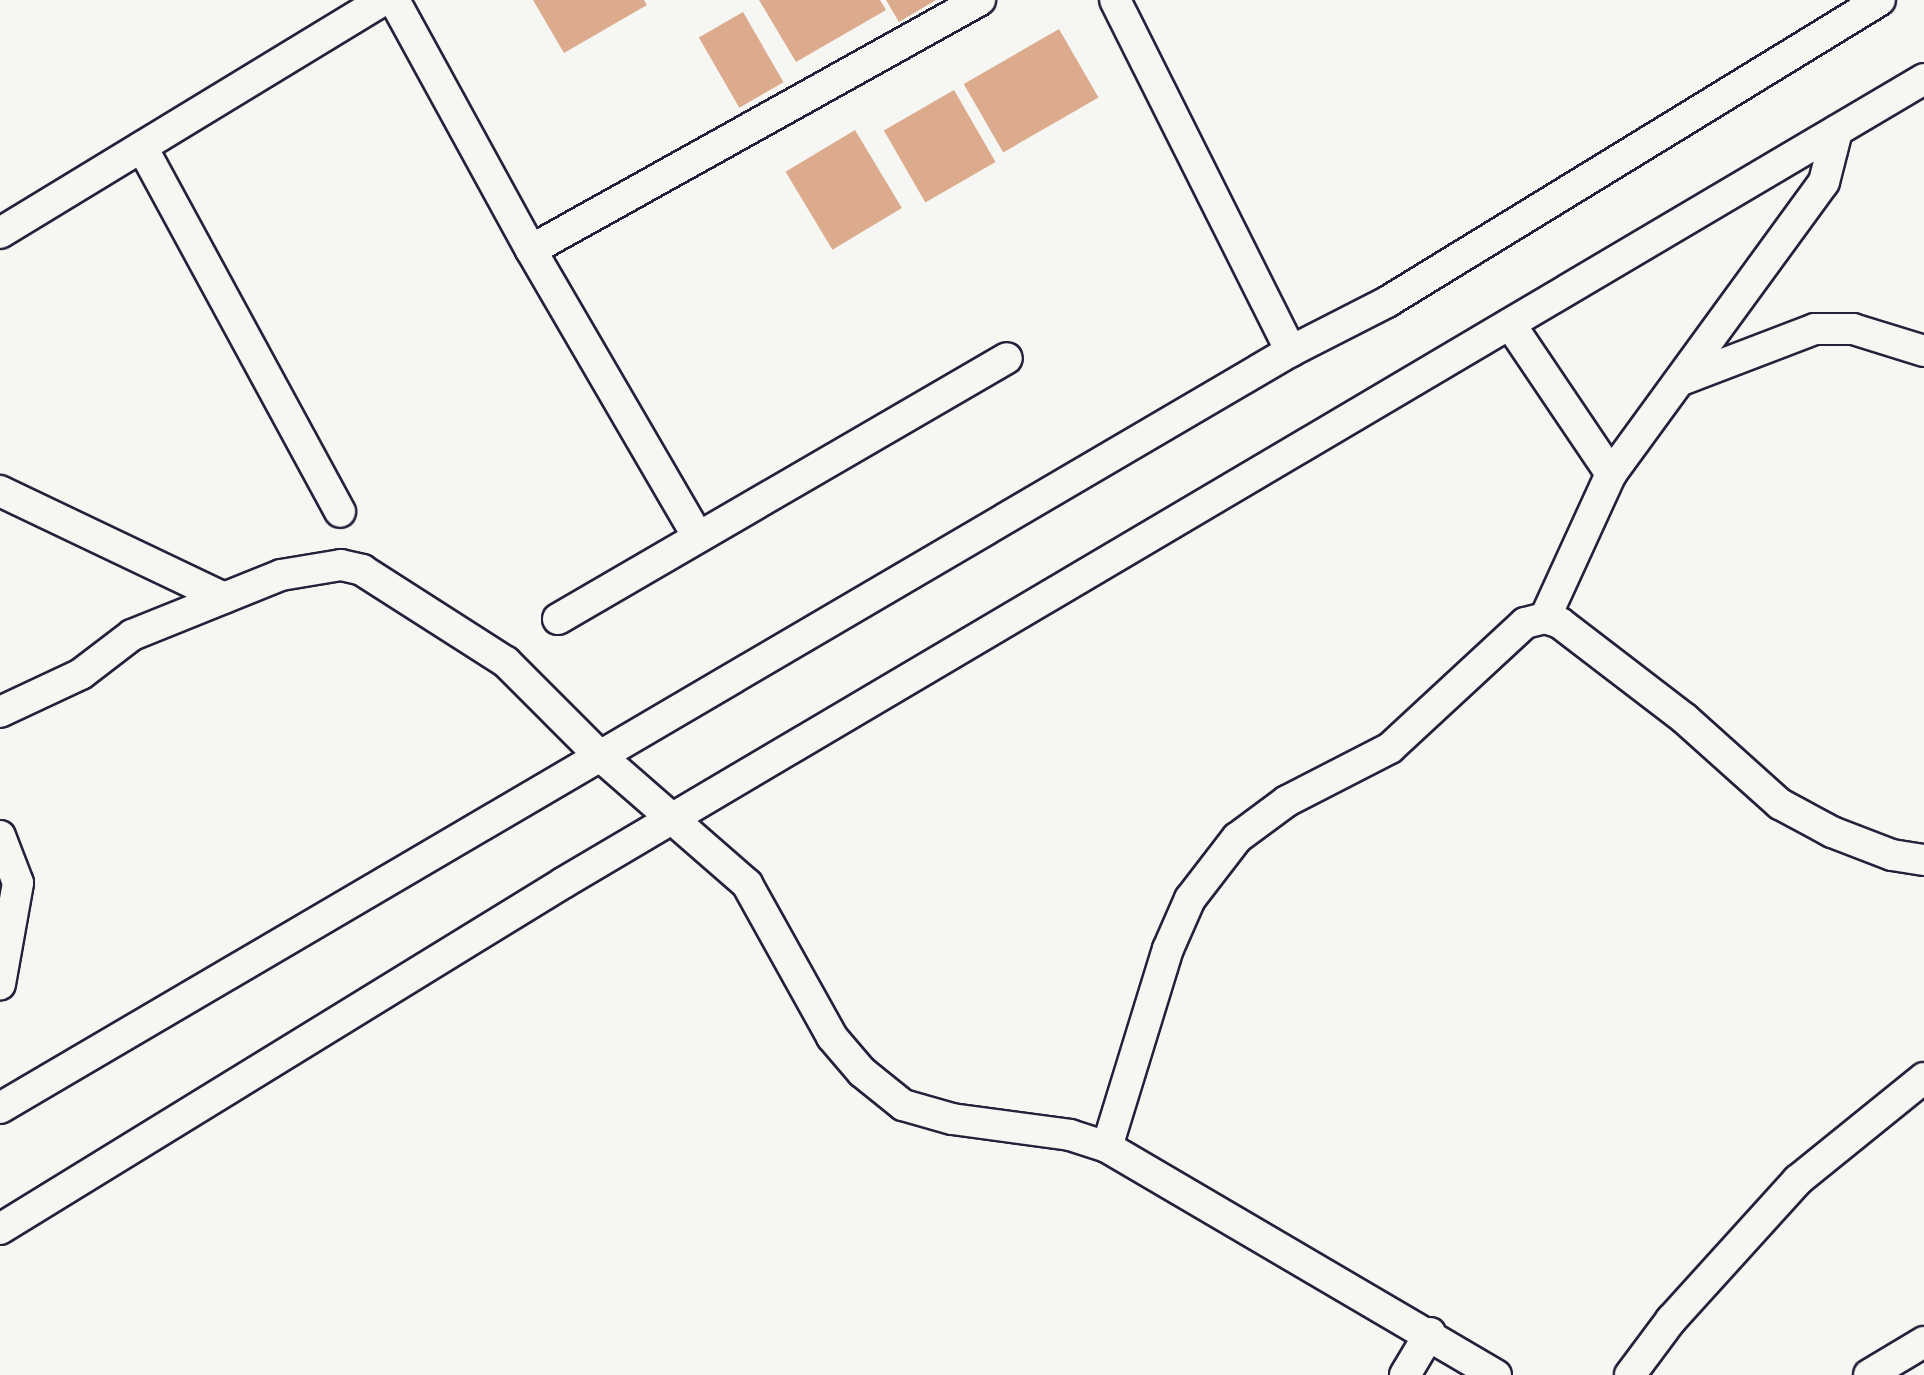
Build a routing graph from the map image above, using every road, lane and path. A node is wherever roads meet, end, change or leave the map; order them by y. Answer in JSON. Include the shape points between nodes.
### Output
{"nodes":[{"id":1,"x":383,"y":0,"type":"edge"},
{"id":2,"x":394,"y":0,"type":"edge"},
{"id":3,"x":980,"y":0,"type":"edge"},
{"id":4,"x":1115,"y":0,"type":"edge"},
{"id":5,"x":1880,"y":0,"type":"edge"},
{"id":6,"x":1924,"y":79,"type":"edge"},
{"id":7,"x":1837,"y":131,"type":"junction"},
{"id":8,"x":142,"y":147,"type":"junction"},
{"id":9,"x":0,"y":233,"type":"edge"},
{"id":10,"x":531,"y":250,"type":"junction"},
{"id":11,"x":1510,"y":324,"type":"junction"},
{"id":12,"x":1291,"y":351,"type":"junction"},
{"id":13,"x":1924,"y":351,"type":"edge"},
{"id":14,"x":1007,"y":358,"type":"dead end"},
{"id":15,"x":1684,"y":379,"type":"junction"},
{"id":16,"x":1611,"y":474,"type":"junction"},
{"id":17,"x":0,"y":491,"type":"edge"},
{"id":18,"x":340,"y":512,"type":"dead end"},
{"id":19,"x":698,"y":537,"type":"junction"},
{"id":20,"x":224,"y":598,"type":"junction"},
{"id":21,"x":1545,"y":618,"type":"junction"},
{"id":22,"x":558,"y":619,"type":"dead end"},
{"id":23,"x":0,"y":712,"type":"edge"},
{"id":24,"x":598,"y":754,"type":"junction"},
{"id":25,"x":673,"y":818,"type":"junction"},
{"id":26,"x":0,"y":836,"type":"edge"},
{"id":27,"x":1924,"y":860,"type":"edge"},
{"id":28,"x":0,"y":984,"type":"edge"},
{"id":29,"x":1924,"y":1078,"type":"edge"},
{"id":30,"x":0,"y":1108,"type":"edge"},
{"id":31,"x":1107,"y":1147,"type":"junction"},
{"id":32,"x":0,"y":1229,"type":"edge"},
{"id":33,"x":1430,"y":1333,"type":"junction"},
{"id":34,"x":1924,"y":1342,"type":"edge"},
{"id":35,"x":1405,"y":1375,"type":"edge"},
{"id":36,"x":1496,"y":1375,"type":"edge"},
{"id":37,"x":1630,"y":1375,"type":"edge"},
{"id":38,"x":1869,"y":1375,"type":"edge"}],
"edges":[{"from":1,"to":8,"type":"street"},
{"from":2,"to":10,"type":"street"},
{"from":3,"to":10,"type":"street"},
{"from":4,"to":12,"type":"street"},
{"from":5,"to":12,"type":"street","via":[[1387,302]]},
{"from":6,"to":7,"type":"street"},
{"from":7,"to":11,"type":"street"},
{"from":7,"to":15,"type":"street","via":[[1824,182]]},
{"from":8,"to":9,"type":"street"},
{"from":8,"to":18,"type":"street"},
{"from":10,"to":19,"type":"street"},
{"from":11,"to":16,"type":"street"},
{"from":11,"to":25,"type":"street"},
{"from":12,"to":24,"type":"street"},
{"from":13,"to":15,"type":"street","via":[[1853,329],[1815,329]]},
{"from":14,"to":19,"type":"street"},
{"from":15,"to":16,"type":"street"},
{"from":16,"to":21,"type":"street"},
{"from":17,"to":20,"type":"street"},
{"from":19,"to":22,"type":"street"},
{"from":20,"to":23,"type":"street","via":[[132,635],[81,674]]},
{"from":20,"to":24,"type":"street","via":[[281,575],[341,565],[362,570],[506,662]]},
{"from":21,"to":27,"type":"street","via":[[1560,623],[1684,718],[1780,804],[1832,832],[1892,855]]},
{"from":21,"to":31,"type":"street","via":[[1525,623],[1390,748],[1287,801],[1237,838],[1190,899],[1168,949]]},
{"from":24,"to":25,"type":"street"},
{"from":24,"to":30,"type":"street"},
{"from":25,"to":31,"type":"street","via":[[747,884],[832,1037],[862,1072],[903,1105],[952,1119],[1070,1135]]},
{"from":25,"to":32,"type":"street"},
{"from":26,"to":28,"type":"street","via":[[18,883]]},
{"from":29,"to":37,"type":"street","via":[[1798,1180],[1671,1320]]},
{"from":31,"to":33,"type":"street","via":[[1323,1278]]},
{"from":33,"to":35,"type":"street"},
{"from":33,"to":36,"type":"street"},
{"from":34,"to":38,"type":"street"}]}
